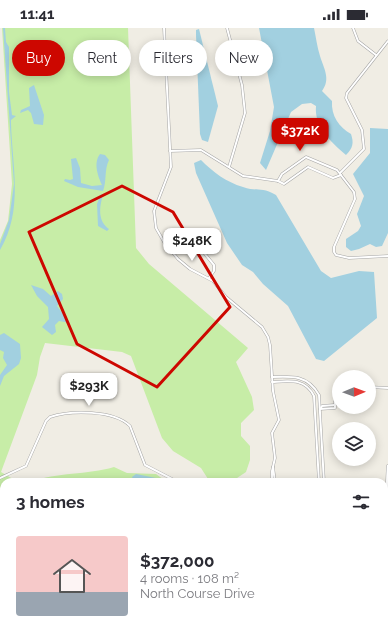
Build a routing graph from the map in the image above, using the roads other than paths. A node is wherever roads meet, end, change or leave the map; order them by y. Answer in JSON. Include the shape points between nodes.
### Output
{"nodes":[{"id":1,"x":164,"y":28,"type":"edge"},
{"id":2,"x":227,"y":28,"type":"edge"},
{"id":3,"x":353,"y":28,"type":"edge"},
{"id":4,"x":388,"y":41,"type":"edge"},
{"id":5,"x":376,"y":55,"type":"junction"},
{"id":6,"x":170,"y":151,"type":"junction"},
{"id":7,"x":228,"y":167,"type":"junction"},
{"id":8,"x":341,"y":174,"type":"junction"},
{"id":9,"x":278,"y":181,"type":"junction"},
{"id":10,"x":199,"y":238,"type":"dead end"},
{"id":11,"x":388,"y":256,"type":"edge"},
{"id":12,"x":209,"y":278,"type":"junction"},
{"id":13,"x":272,"y":377,"type":"junction"},
{"id":14,"x":272,"y":382,"type":"junction"},
{"id":15,"x":376,"y":387,"type":"edge"},
{"id":16,"x":388,"y":388,"type":"edge"},
{"id":17,"x":332,"y":407,"type":"edge"},
{"id":18,"x":320,"y":409,"type":"junction"},
{"id":19,"x":321,"y":436,"type":"junction"},
{"id":20,"x":317,"y":437,"type":"junction"},
{"id":21,"x":323,"y":460,"type":"junction"},
{"id":22,"x":318,"y":461,"type":"junction"},
{"id":23,"x":388,"y":466,"type":"edge"},
{"id":24,"x":0,"y":478,"type":"edge"},
{"id":25,"x":170,"y":478,"type":"edge"},
{"id":26,"x":273,"y":478,"type":"edge"},
{"id":27,"x":319,"y":478,"type":"edge"},
{"id":28,"x":324,"y":478,"type":"edge"},
{"id":29,"x":387,"y":478,"type":"edge"}],
"edges":[{"from":1,"to":6,"type":"street"},
{"from":2,"to":7,"type":"street","via":[[242,85],[245,113]]},
{"from":3,"to":5,"type":"street","via":[[358,41]]},
{"from":4,"to":5,"type":"street"},
{"from":5,"to":8,"type":"street","via":[[347,93],[346,98],[362,130],[364,149]]},
{"from":6,"to":7,"type":"street","via":[[201,150]]},
{"from":6,"to":12,"type":"street","via":[[171,168],[154,211],[156,228],[159,236],[178,259],[190,269]]},
{"from":7,"to":9,"type":"street","via":[[248,178]]},
{"from":8,"to":9,"type":"street","via":[[333,178],[308,167],[284,184]]},
{"from":8,"to":9,"type":"street","via":[[334,167],[306,157],[282,174]]},
{"from":8,"to":11,"type":"street","via":[[356,199],[334,252],[336,255],[349,258]]},
{"from":10,"to":12,"type":"street","via":[[205,254],[214,265],[214,271]]},
{"from":12,"to":13,"type":"street","via":[[226,297],[265,331],[270,345]]},
{"from":13,"to":14,"type":"street"},
{"from":13,"to":18,"type":"street","via":[[290,376],[306,380],[319,395]]},
{"from":14,"to":20,"type":"street","via":[[299,382],[305,384],[312,392]]},
{"from":14,"to":26,"type":"street","via":[[279,420],[272,433],[275,458]]},
{"from":15,"to":16,"type":"street"},
{"from":17,"to":18,"type":"street","via":[[322,406]]},
{"from":18,"to":19,"type":"street"},
{"from":19,"to":20,"type":"street"},
{"from":19,"to":21,"type":"street"},
{"from":20,"to":22,"type":"street"},
{"from":21,"to":22,"type":"street"},
{"from":21,"to":28,"type":"street"},
{"from":22,"to":27,"type":"street"},
{"from":23,"to":29,"type":"street"},
{"from":24,"to":25,"type":"street","via":[[26,466],[50,417],[103,413],[126,422],[130,426],[145,465]]}]}
